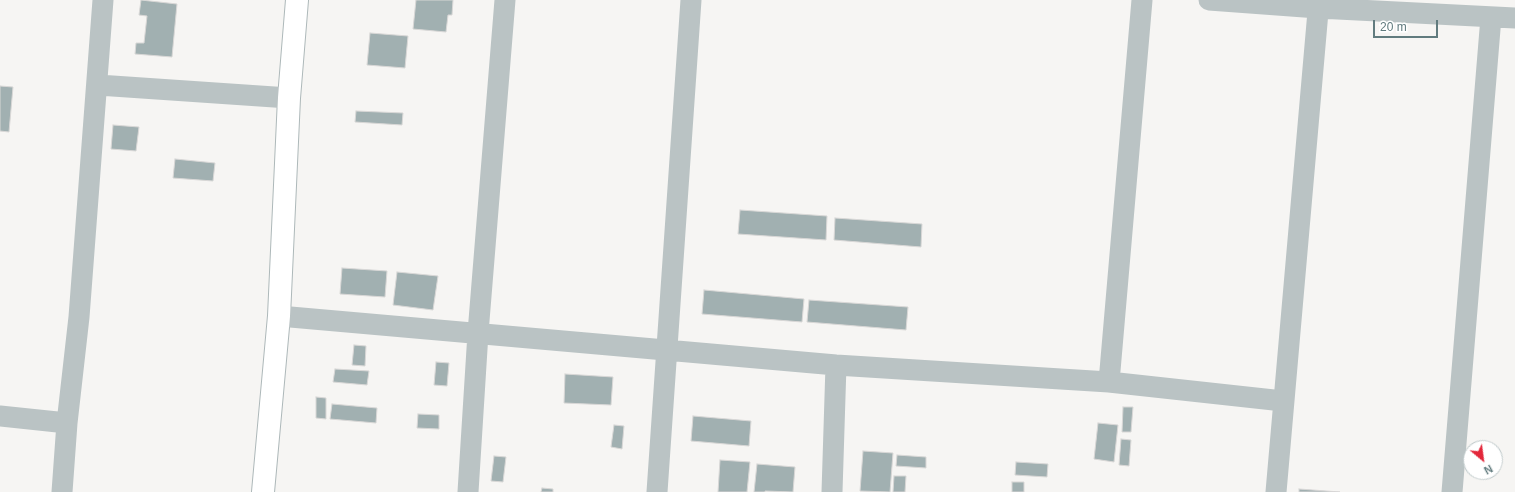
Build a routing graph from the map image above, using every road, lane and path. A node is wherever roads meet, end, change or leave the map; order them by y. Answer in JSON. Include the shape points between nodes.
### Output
{"nodes":[{"id":1,"x":103,"y":0,"type":"edge"},
{"id":2,"x":297,"y":0,"type":"edge"},
{"id":3,"x":505,"y":0,"type":"edge"},
{"id":4,"x":691,"y":0,"type":"edge"},
{"id":5,"x":1142,"y":0,"type":"edge"},
{"id":6,"x":1209,"y":0,"type":"edge"},
{"id":7,"x":1318,"y":4,"type":"edge"},
{"id":8,"x":1491,"y":17,"type":"junction"},
{"id":9,"x":1515,"y":18,"type":"edge"},
{"id":10,"x":98,"y":85,"type":"junction"},
{"id":11,"x":289,"y":98,"type":"junction"},
{"id":12,"x":279,"y":316,"type":"junction"},
{"id":13,"x":478,"y":333,"type":"junction"},
{"id":14,"x":667,"y":349,"type":"junction"},
{"id":15,"x":836,"y":365,"type":"junction"},
{"id":16,"x":1109,"y":382,"type":"junction"},
{"id":17,"x":1284,"y":401,"type":"junction"},
{"id":18,"x":0,"y":416,"type":"edge"},
{"id":19,"x":67,"y":423,"type":"junction"},
{"id":20,"x":62,"y":492,"type":"edge"},
{"id":21,"x":262,"y":492,"type":"edge"},
{"id":22,"x":468,"y":492,"type":"edge"},
{"id":23,"x":657,"y":492,"type":"edge"},
{"id":24,"x":832,"y":492,"type":"edge"},
{"id":25,"x":1276,"y":492,"type":"edge"},
{"id":26,"x":1452,"y":492,"type":"edge"}],
"edges":[{"from":1,"to":10,"type":"street"},
{"from":2,"to":11,"type":"street"},
{"from":3,"to":13,"type":"street"},
{"from":4,"to":14,"type":"street"},
{"from":5,"to":16,"type":"street"},
{"from":6,"to":7,"type":"street"},
{"from":7,"to":8,"type":"street"},
{"from":7,"to":17,"type":"street"},
{"from":8,"to":9,"type":"street"},
{"from":8,"to":26,"type":"street"},
{"from":10,"to":11,"type":"street"},
{"from":10,"to":19,"type":"street","via":[[79,317]]},
{"from":11,"to":12,"type":"street"},
{"from":12,"to":13,"type":"street"},
{"from":12,"to":21,"type":"street"},
{"from":13,"to":14,"type":"street"},
{"from":13,"to":22,"type":"street"},
{"from":14,"to":15,"type":"street"},
{"from":14,"to":23,"type":"street"},
{"from":15,"to":16,"type":"street"},
{"from":15,"to":24,"type":"street"},
{"from":16,"to":17,"type":"street"},
{"from":17,"to":25,"type":"street"},
{"from":18,"to":19,"type":"street"},
{"from":19,"to":20,"type":"street"}]}
